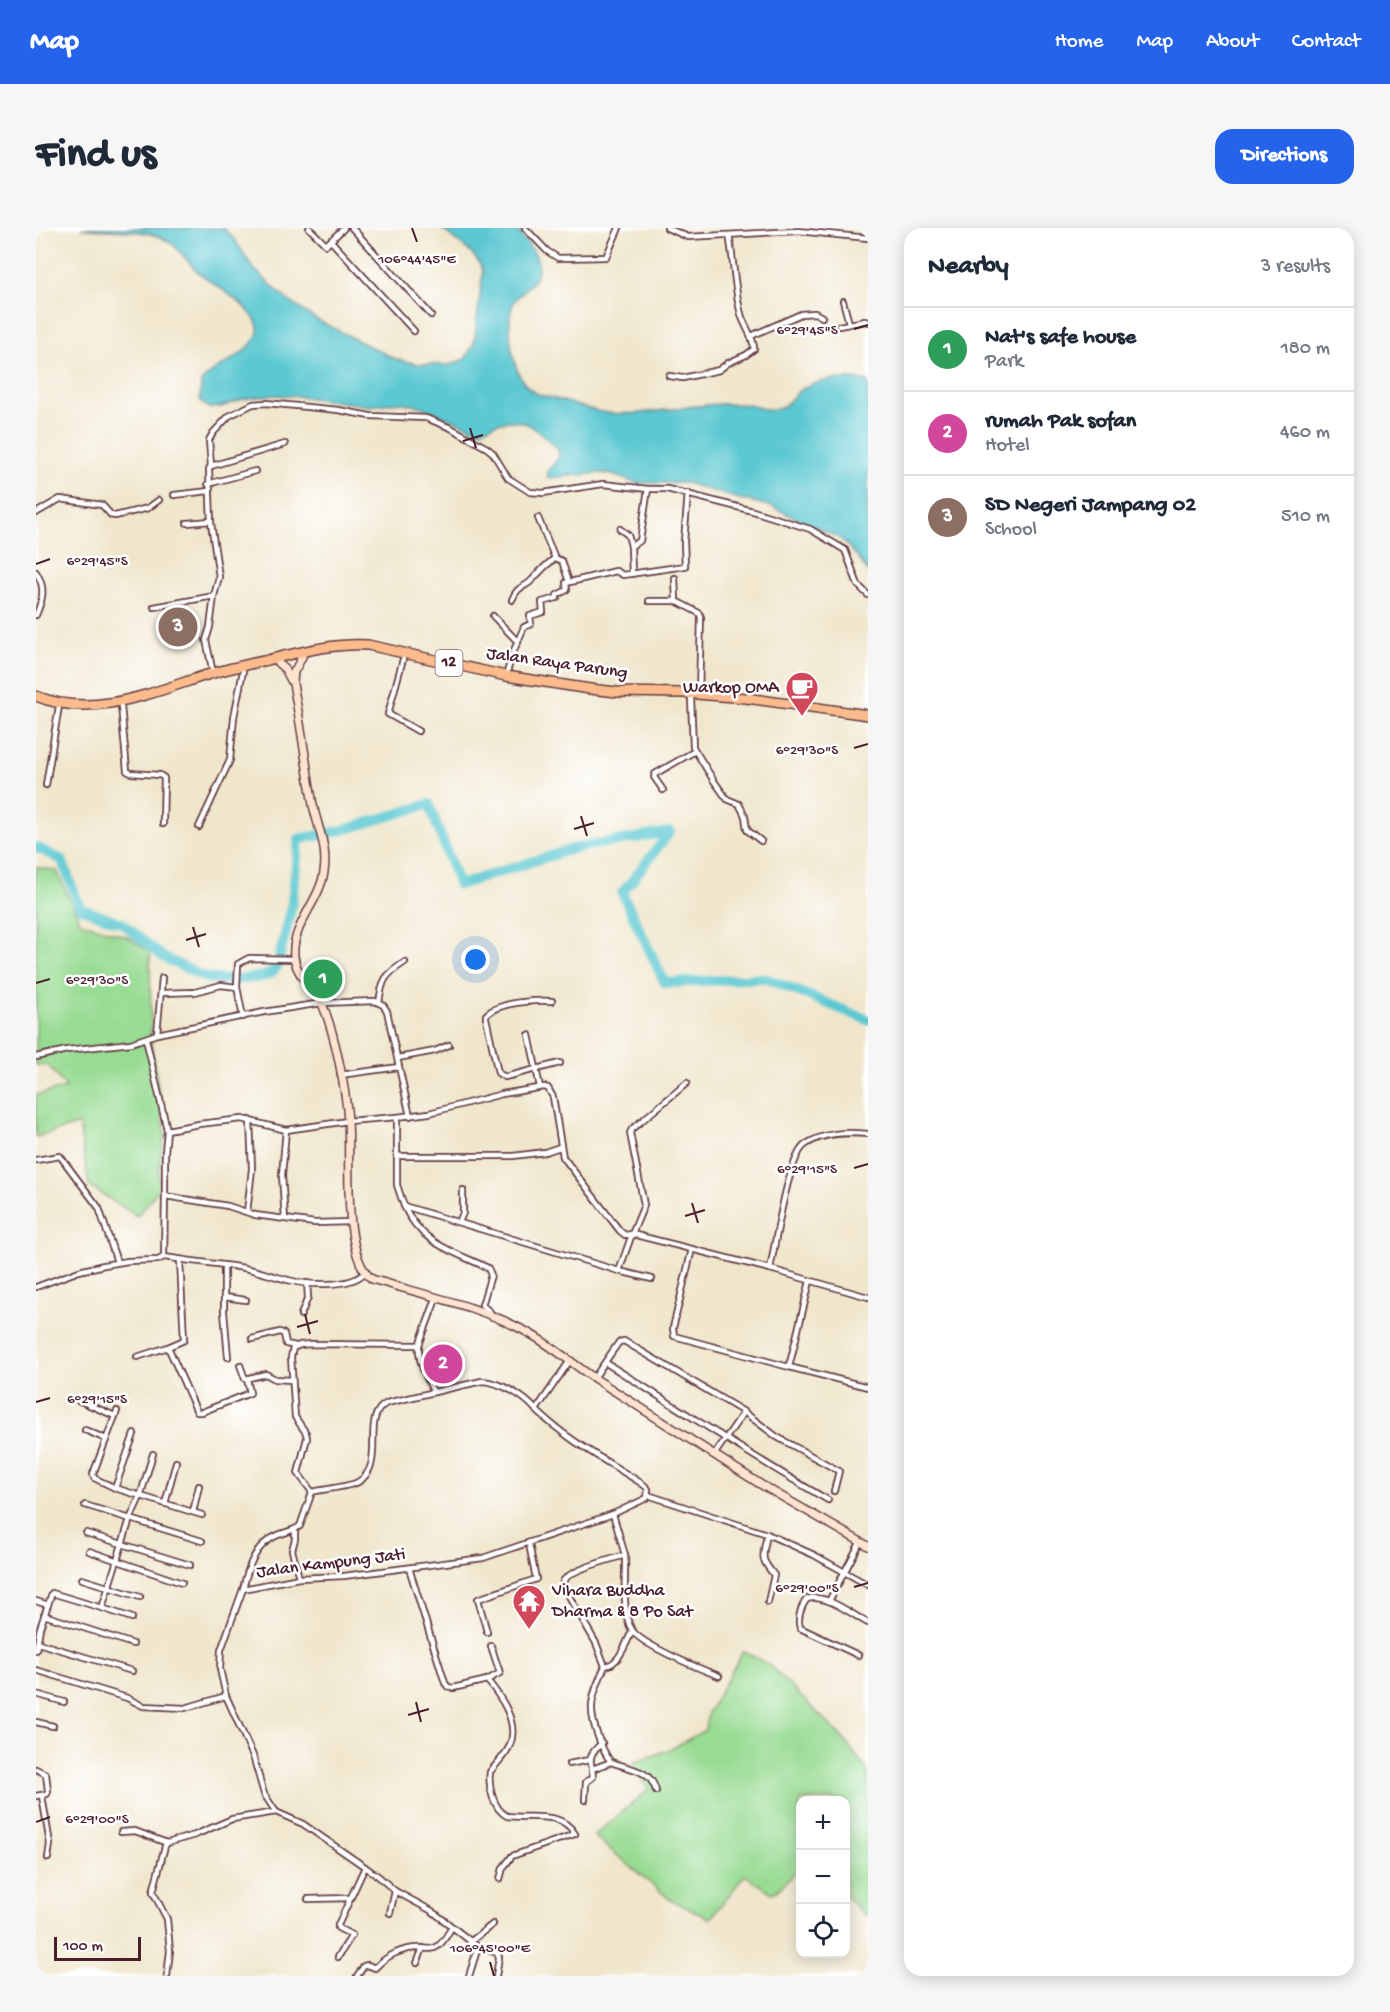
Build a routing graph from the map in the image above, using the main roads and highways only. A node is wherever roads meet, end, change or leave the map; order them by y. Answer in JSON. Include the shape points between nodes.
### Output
{"nodes":[{"id":1,"x":36,"y":696,"type":"edge"},
{"id":2,"x":695,"y":696,"type":"junction"},
{"id":3,"x":36,"y":701,"type":"edge"},
{"id":4,"x":868,"y":715,"type":"edge"},
{"id":5,"x":868,"y":721,"type":"edge"}],
"edges":[{"from":1,"to":2,"type":"highway","name":"Jalan Raya Parung","number":"12","via":[[63,703],[113,703],[213,673],[302,651],[351,644],[506,676],[617,692]]},
{"from":2,"to":3,"type":"highway","name":"Jalan Raya Parung","number":"12","via":[[584,693],[350,648],[213,678],[121,706],[92,709]]},
{"from":2,"to":4,"type":"highway","name":"Jalan Raya Parung","number":"12","via":[[800,704]]},
{"from":2,"to":5,"type":"highway","name":"Jalan Raya Parung","number":"12"}]}
